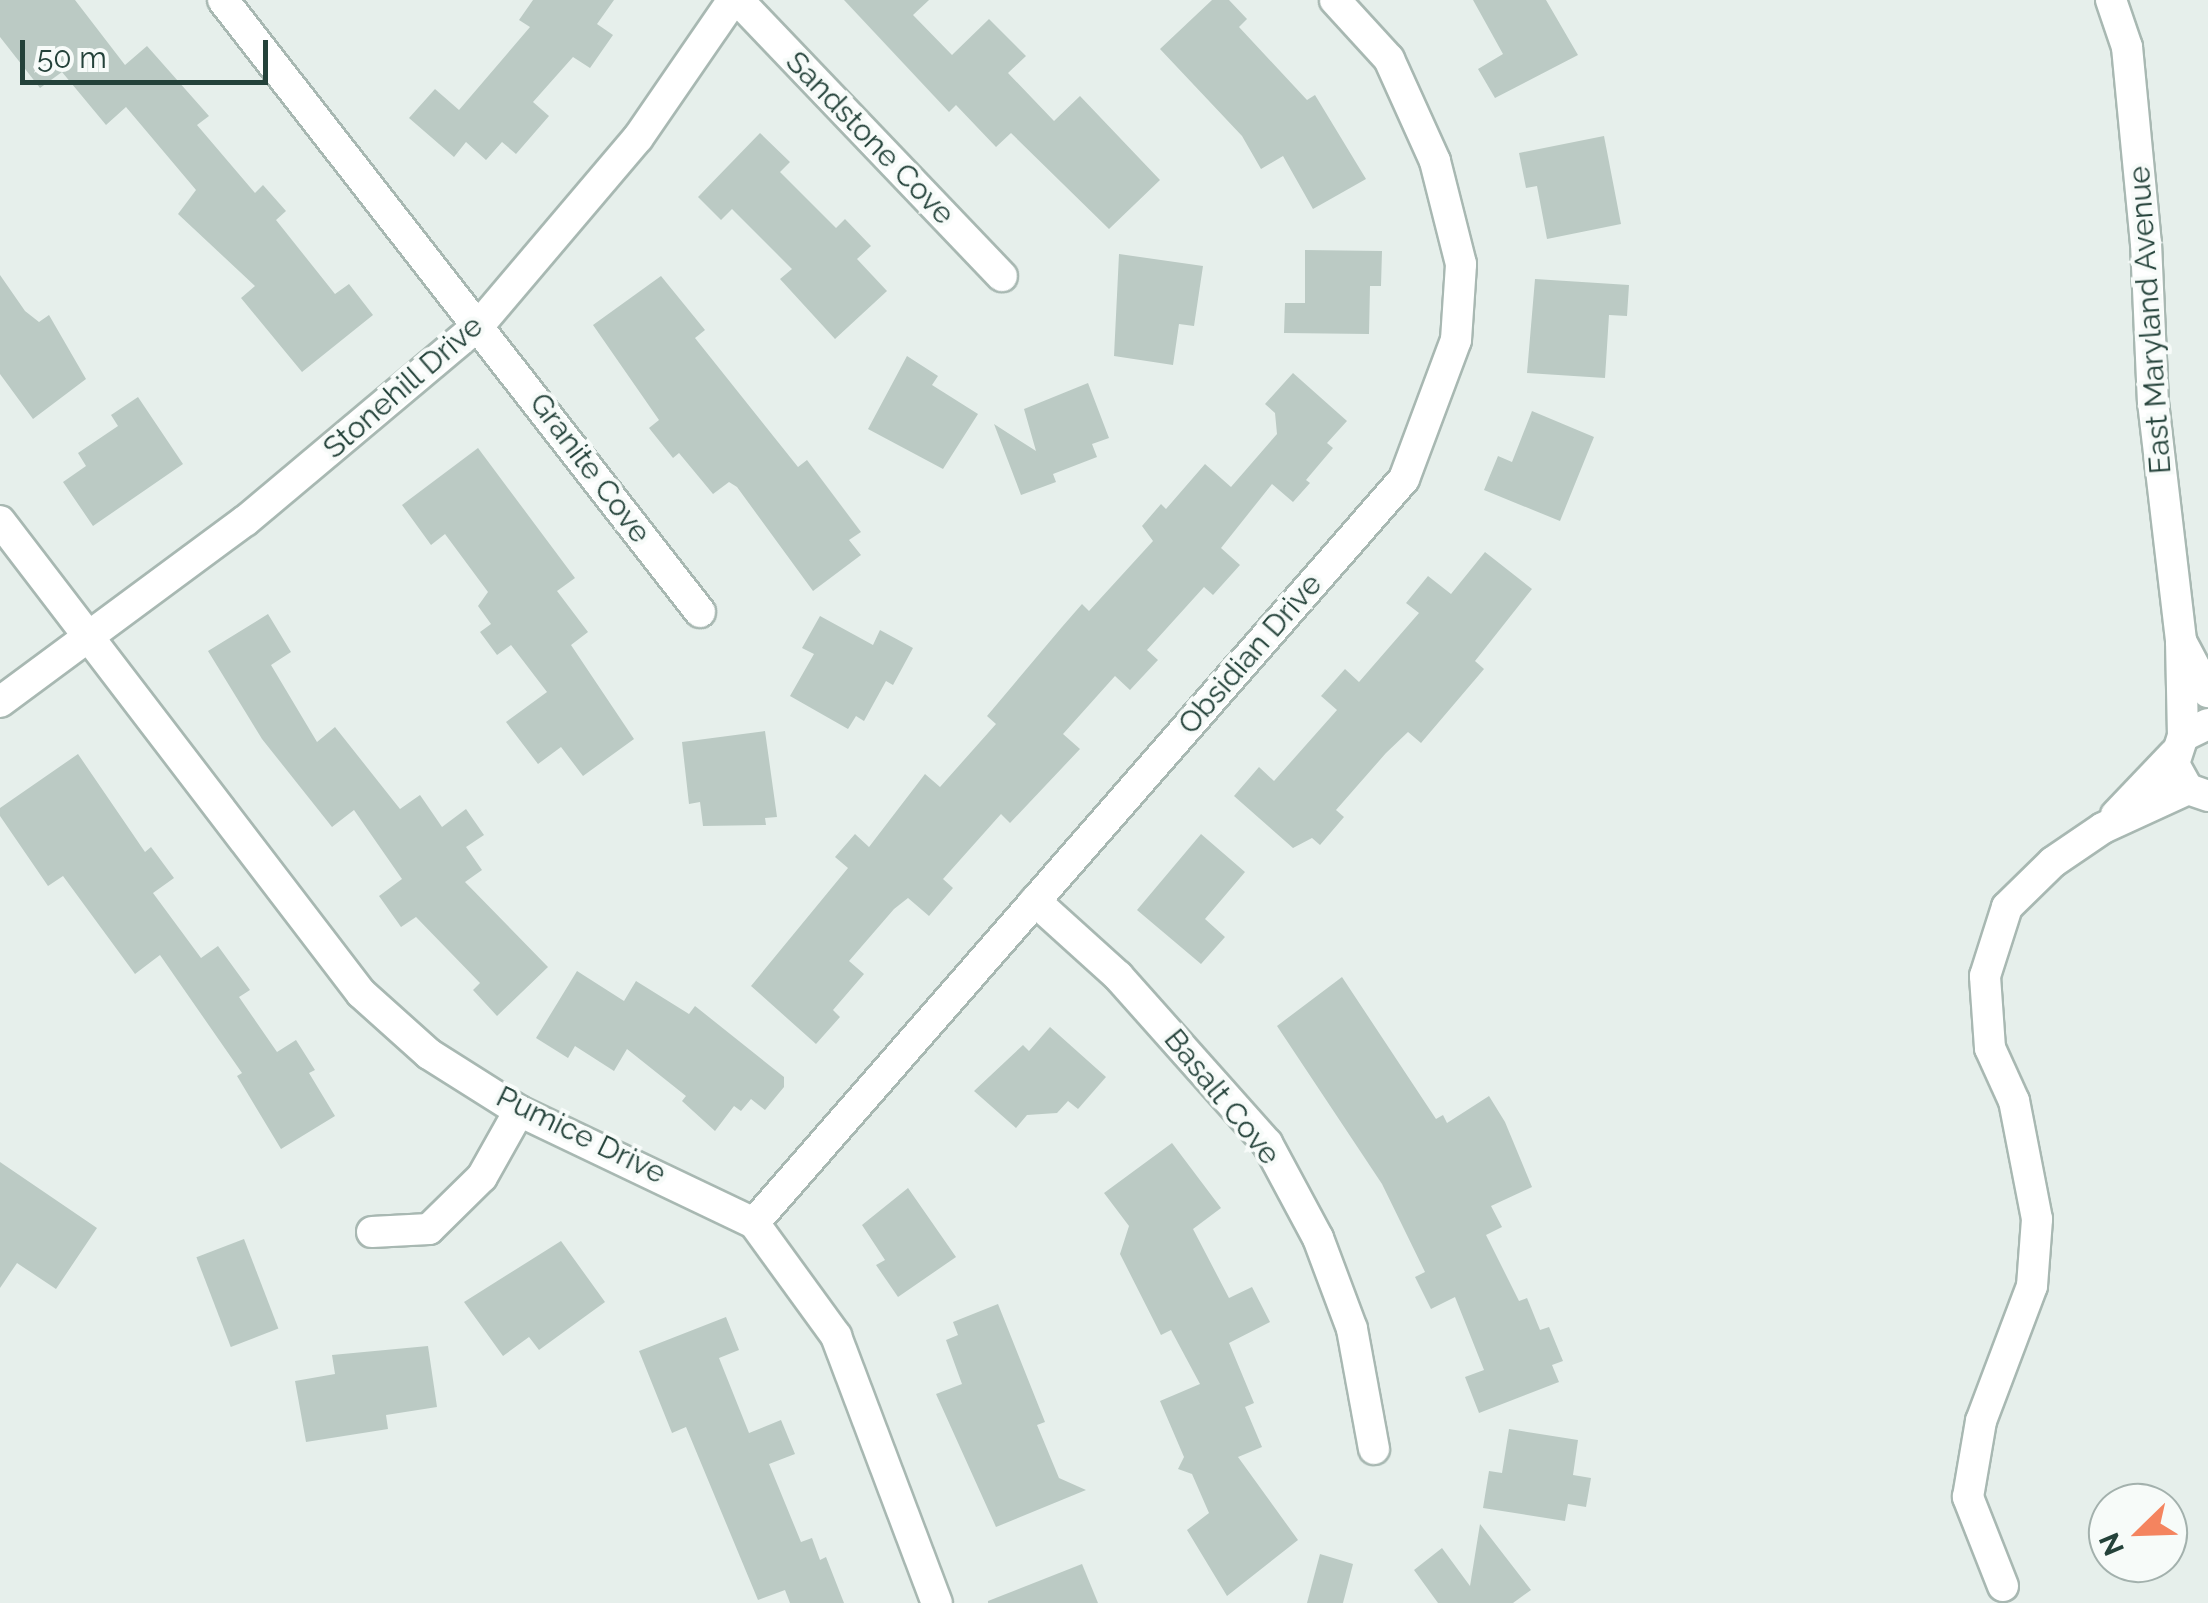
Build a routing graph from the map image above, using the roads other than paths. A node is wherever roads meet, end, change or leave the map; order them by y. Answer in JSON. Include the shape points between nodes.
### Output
{"nodes":[{"id":1,"x":223,"y":0,"type":"edge"},
{"id":2,"x":736,"y":0,"type":"edge"},
{"id":3,"x":1335,"y":0,"type":"edge"},
{"id":4,"x":2112,"y":0,"type":"edge"},
{"id":5,"x":1002,"y":276,"type":"dead end"},
{"id":6,"x":480,"y":324,"type":"junction"},
{"id":7,"x":0,"y":521,"type":"edge"},
{"id":8,"x":700,"y":612,"type":"dead end"},
{"id":9,"x":90,"y":635,"type":"junction"},
{"id":10,"x":2181,"y":642,"type":"junction"},
{"id":11,"x":2208,"y":692,"type":"edge"},
{"id":12,"x":0,"y":702,"type":"edge"},
{"id":13,"x":2188,"y":738,"type":"edge"},
{"id":14,"x":2201,"y":798,"type":"edge"},
{"id":15,"x":2103,"y":828,"type":"junction"},
{"id":16,"x":1035,"y":901,"type":"junction"},
{"id":17,"x":519,"y":1111,"type":"junction"},
{"id":18,"x":754,"y":1223,"type":"junction"},
{"id":19,"x":372,"y":1232,"type":"dead end"},
{"id":20,"x":1374,"y":1449,"type":"dead end"},
{"id":21,"x":2003,"y":1586,"type":"dead end"},
{"id":22,"x":937,"y":1603,"type":"edge"}],
"edges":[{"from":1,"to":6,"type":"street","name":"Granite Cove"},
{"from":2,"to":5,"type":"street","name":"Sandstone Cove"},
{"from":2,"to":6,"type":"street","name":"Stonehill Drive","via":[[638,138]]},
{"from":3,"to":16,"type":"street","name":"Obsidian Drive","via":[[1389,59],[1435,161],[1461,264],[1456,340],[1445,382],[1404,479]]},
{"from":4,"to":10,"type":"street","name":"East Maryland Avenue","via":[[2127,46],[2153,402]]},
{"from":6,"to":8,"type":"street","name":"Granite Cove"},
{"from":6,"to":9,"type":"street","name":"Stonehill Drive","via":[[245,522]]},
{"from":7,"to":9,"type":"street","name":"Pumice Drive"},
{"from":9,"to":12,"type":"street","name":"Stonehill Drive"},
{"from":9,"to":17,"type":"street","name":"Pumice Drive","via":[[361,993],[429,1054]]},
{"from":10,"to":11,"type":"street","name":"East Maryland Avenue"},
{"from":10,"to":13,"type":"street","name":"East Maryland Avenue"},
{"from":13,"to":14,"type":"street","name":"East Maryland Avenue","via":[[2176,773]]},
{"from":13,"to":15,"type":"street"},
{"from":14,"to":15,"type":"street"},
{"from":15,"to":21,"type":"street","via":[[2053,862],[2006,908],[1986,976],[1990,1048],[2014,1100],[2037,1219],[2032,1286],[1981,1422],[1968,1497]]},
{"from":16,"to":18,"type":"street","name":"Obsidian Drive"},
{"from":16,"to":20,"type":"street","name":"Basalt Cove","via":[[1118,976],[1267,1143],[1318,1238],[1352,1329]]},
{"from":17,"to":18,"type":"street","name":"Pumice Drive"},
{"from":17,"to":19,"type":"street","via":[[482,1178],[429,1229]]},
{"from":18,"to":22,"type":"street","name":"Pumice Drive","via":[[836,1336]]}]}
